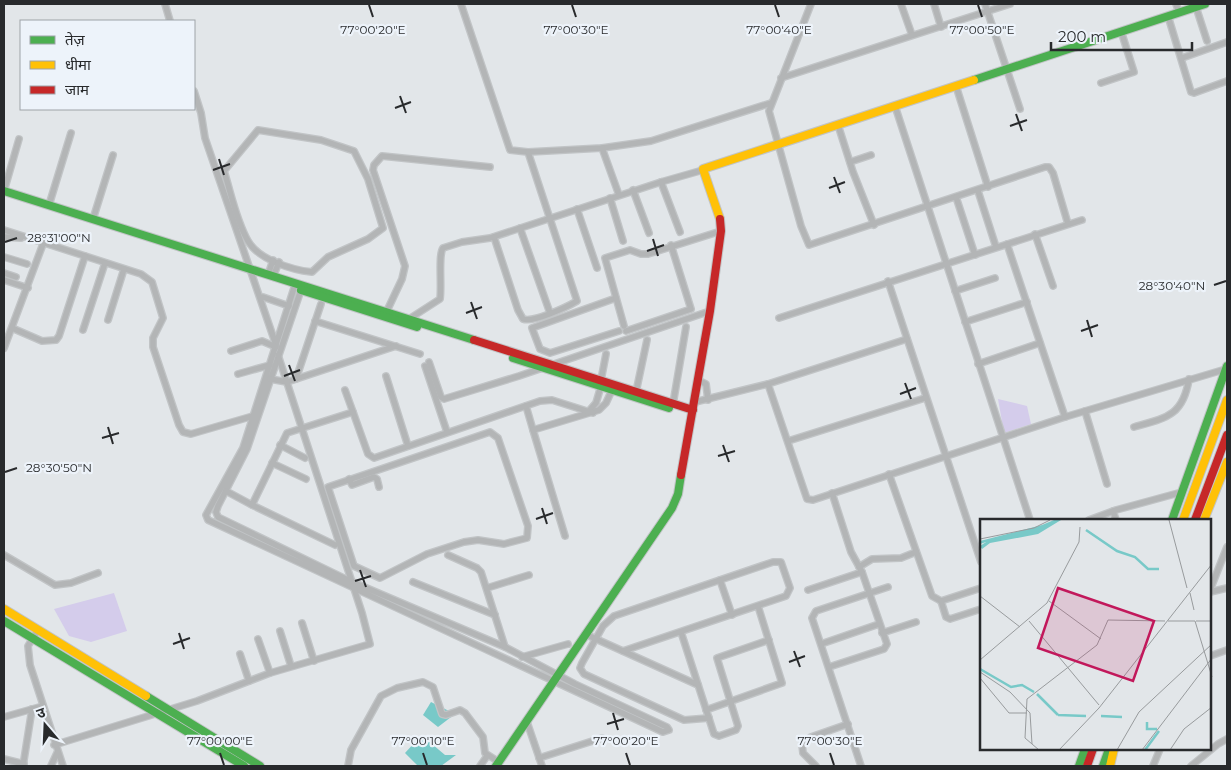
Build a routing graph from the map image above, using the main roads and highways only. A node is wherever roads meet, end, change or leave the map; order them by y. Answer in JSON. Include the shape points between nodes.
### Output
{"nodes":[{"id":1,"x":1205,"y":4,"type":"edge"},
{"id":2,"x":4,"y":191,"type":"edge"},
{"id":3,"x":4,"y":196,"type":"edge"},
{"id":4,"x":250,"y":271,"type":"junction"},
{"id":5,"x":385,"y":314,"type":"junction"},
{"id":6,"x":545,"y":364,"type":"junction"},
{"id":7,"x":1227,"y":368,"type":"edge"},
{"id":8,"x":601,"y":383,"type":"junction"},
{"id":9,"x":1227,"y":400,"type":"edge"},
{"id":10,"x":694,"y":409,"type":"junction"},
{"id":11,"x":1227,"y":435,"type":"edge"},
{"id":12,"x":1227,"y":462,"type":"edge"},
{"id":13,"x":1225,"y":474,"type":"edge"},
{"id":14,"x":1172,"y":519,"type":"edge"},
{"id":15,"x":1183,"y":519,"type":"edge"},
{"id":16,"x":1195,"y":519,"type":"edge"},
{"id":17,"x":1204,"y":519,"type":"edge"},
{"id":18,"x":4,"y":609,"type":"edge"},
{"id":19,"x":4,"y":621,"type":"edge"},
{"id":20,"x":1085,"y":750,"type":"edge"},
{"id":21,"x":1093,"y":750,"type":"edge"},
{"id":22,"x":1109,"y":750,"type":"edge"},
{"id":23,"x":1114,"y":750,"type":"edge"},
{"id":24,"x":498,"y":764,"type":"edge"},
{"id":25,"x":244,"y":766,"type":"edge"},
{"id":26,"x":260,"y":766,"type":"edge"},
{"id":27,"x":1078,"y":766,"type":"edge"},
{"id":28,"x":1087,"y":766,"type":"edge"},
{"id":29,"x":1103,"y":766,"type":"edge"},
{"id":30,"x":1110,"y":766,"type":"edge"}],
"edges":[{"from":1,"to":10,"type":"main road","via":[[703,170],[721,221],[721,231]]},
{"from":2,"to":4,"type":"main road"},
{"from":3,"to":4,"type":"main road"},
{"from":4,"to":5,"type":"main road"},
{"from":4,"to":5,"type":"main road","via":[[297,289]]},
{"from":5,"to":6,"type":"main road"},
{"from":5,"to":6,"type":"main road"},
{"from":6,"to":8,"type":"main road"},
{"from":7,"to":14,"type":"main road"},
{"from":8,"to":10,"type":"main road"},
{"from":8,"to":10,"type":"main road","via":[[612,390]]},
{"from":9,"to":15,"type":"main road"},
{"from":10,"to":24,"type":"main road","via":[[676,500]]},
{"from":11,"to":16,"type":"main road"},
{"from":12,"to":13,"type":"main road"},
{"from":13,"to":17,"type":"main road"},
{"from":18,"to":26,"type":"main road"},
{"from":19,"to":25,"type":"main road"},
{"from":20,"to":27,"type":"main road"},
{"from":21,"to":28,"type":"main road"},
{"from":22,"to":29,"type":"main road"},
{"from":23,"to":30,"type":"main road"}]}
